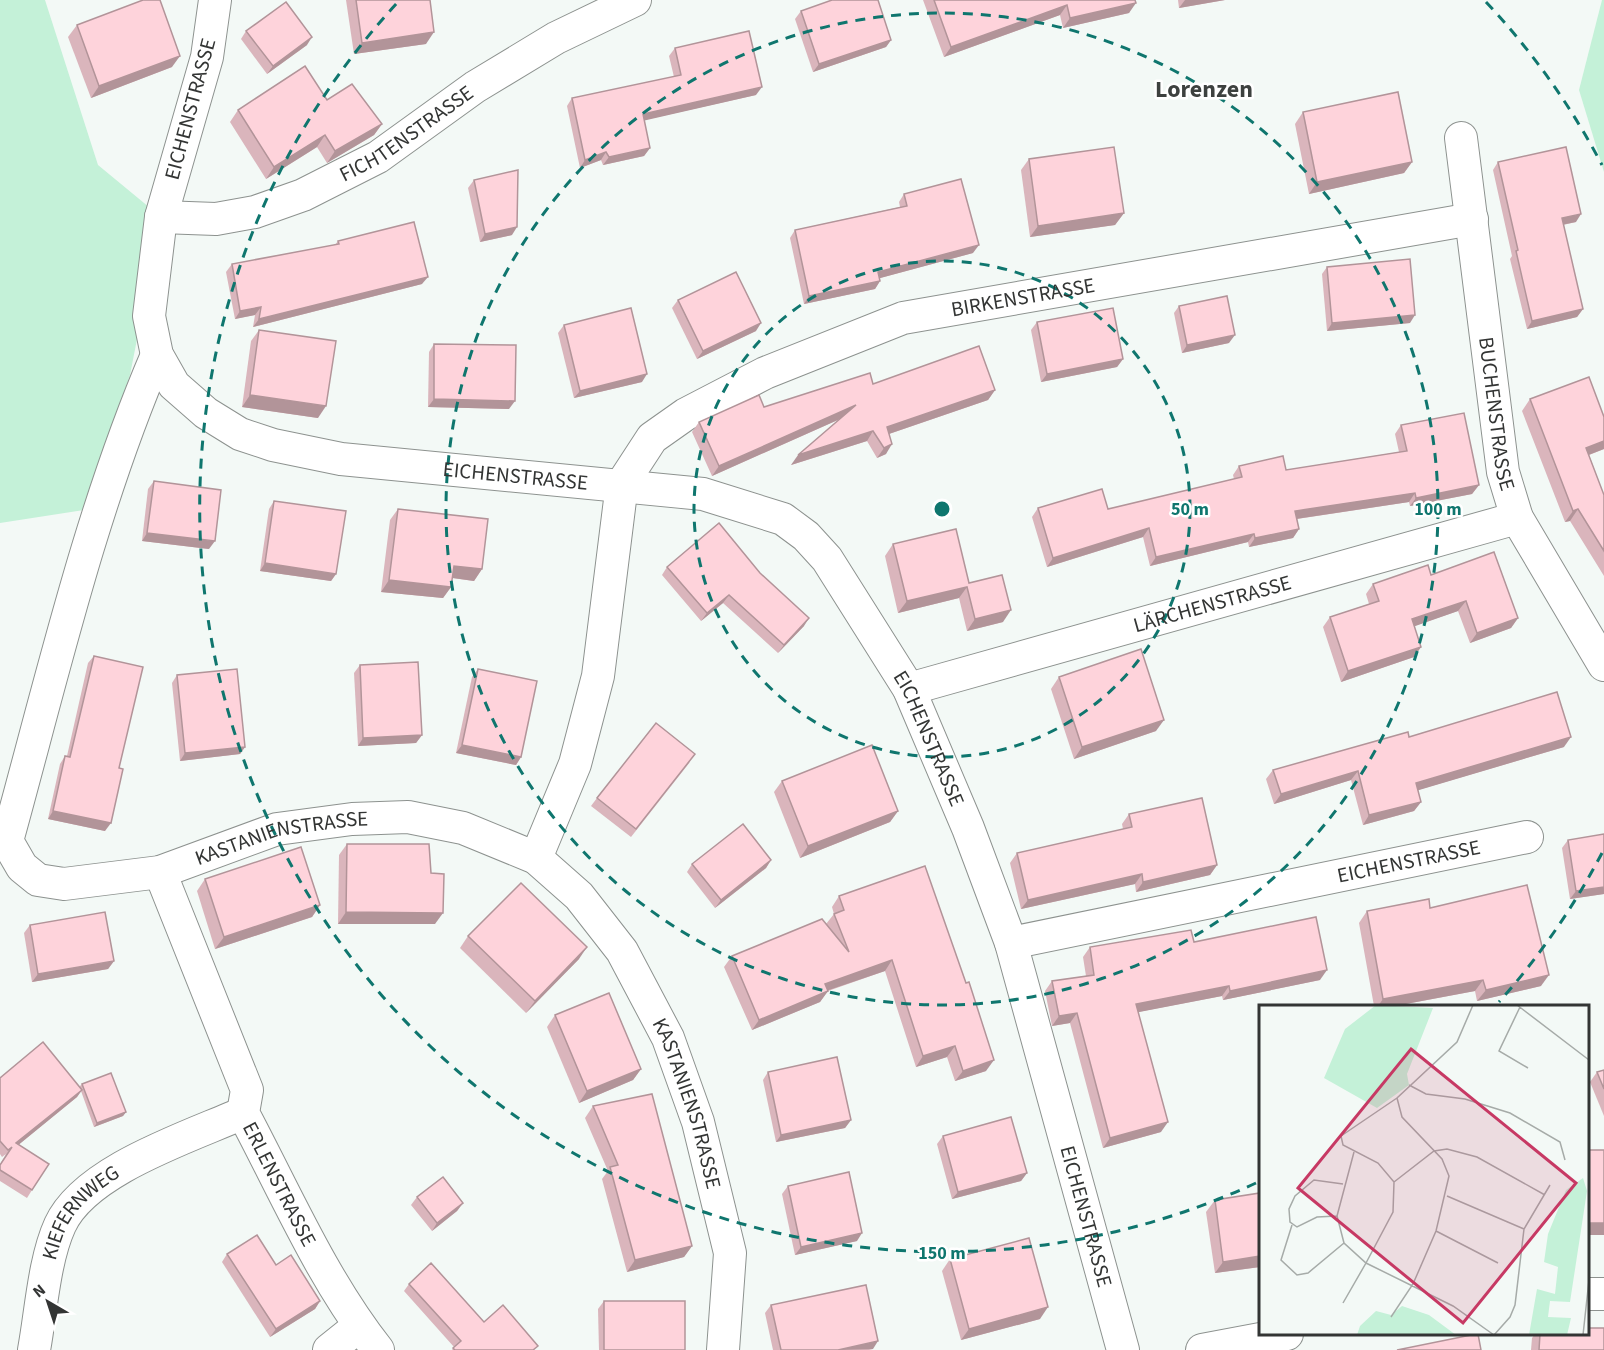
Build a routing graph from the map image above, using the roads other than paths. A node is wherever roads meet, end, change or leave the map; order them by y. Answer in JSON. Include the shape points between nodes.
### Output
{"nodes":[{"id":1,"x":215,"y":0,"type":"edge"},
{"id":2,"x":635,"y":0,"type":"edge"},
{"id":3,"x":1461,"y":138,"type":"dead end"},
{"id":4,"x":161,"y":217,"type":"junction"},
{"id":5,"x":1472,"y":219,"type":"junction"},
{"id":6,"x":156,"y":355,"type":"junction"},
{"id":7,"x":622,"y":484,"type":"junction"},
{"id":8,"x":1516,"y":518,"type":"junction"},
{"id":9,"x":1604,"y":664,"type":"edge"},
{"id":10,"x":909,"y":689,"type":"junction"},
{"id":11,"x":1527,"y":837,"type":"dead end"},
{"id":12,"x":536,"y":858,"type":"junction"},
{"id":13,"x":160,"y":872,"type":"junction"},
{"id":14,"x":1011,"y":943,"type":"junction"},
{"id":15,"x":243,"y":1113,"type":"junction"},
{"id":16,"x":1282,"y":1335,"type":"edge"},
{"id":17,"x":368,"y":1338,"type":"edge"},
{"id":18,"x":34,"y":1350,"type":"edge"},
{"id":19,"x":329,"y":1350,"type":"edge"},
{"id":20,"x":723,"y":1350,"type":"edge"},
{"id":21,"x":1123,"y":1350,"type":"edge"},
{"id":22,"x":1202,"y":1350,"type":"edge"}],
"edges":[{"from":1,"to":4,"type":"street","name":"EICHENSTRASSE","via":[[207,57]]},
{"from":2,"to":4,"type":"street","name":"FICHTENSTRASSE","via":[[556,38],[475,87],[378,157],[303,195],[255,212],[216,219]]},
{"from":3,"to":5,"type":"street","name":"BUCHENSTRASSE"},
{"from":4,"to":6,"type":"street","name":"EICHENSTRASSE","via":[[149,316]]},
{"from":5,"to":7,"type":"street","name":"BIRKENSTRASSE","via":[[903,318],[765,372],[686,414],[652,438]]},
{"from":5,"to":8,"type":"street","name":"BUCHENSTRASSE","via":[[1503,472]]},
{"from":6,"to":7,"type":"street","name":"EICHENSTRASSE","via":[[174,385],[206,413],[240,434],[273,445],[341,459]]},
{"from":6,"to":13,"type":"street","name":"KASTANIENSTRASSE","via":[[129,420],[92,537],[7,841],[22,867],[38,880],[64,884]]},
{"from":7,"to":10,"type":"street","name":"EICHENSTRASSE","via":[[703,494],[783,519],[827,559]]},
{"from":7,"to":12,"type":"street","via":[[598,676],[575,764]]},
{"from":8,"to":9,"type":"street","name":"BUCHENSTRASSE"},
{"from":8,"to":10,"type":"street","name":"LÄRCHENSTRASSE"},
{"from":10,"to":14,"type":"street","name":"EICHENSTRASSE"},
{"from":11,"to":14,"type":"street","name":"EICHENSTRASSE"},
{"from":12,"to":13,"type":"street","name":"KASTANIENSTRASSE","via":[[463,828],[408,817],[352,819],[277,829]]},
{"from":12,"to":20,"type":"street","name":"KASTANIENSTRASSE","via":[[579,896],[622,951],[668,1038],[698,1122],[730,1253]]},
{"from":13,"to":15,"type":"street","name":"ERLENSTRASSE","via":[[246,1090]]},
{"from":14,"to":21,"type":"street","name":"EICHENSTRASSE"},
{"from":15,"to":17,"type":"street","name":"ERLENSTRASSE","via":[[317,1255]]},
{"from":15,"to":18,"type":"street","name":"KIEFERNWEG","via":[[135,1160],[90,1187],[60,1224],[51,1252]]},
{"from":16,"to":22,"type":"street"},
{"from":17,"to":19,"type":"street"}]}
